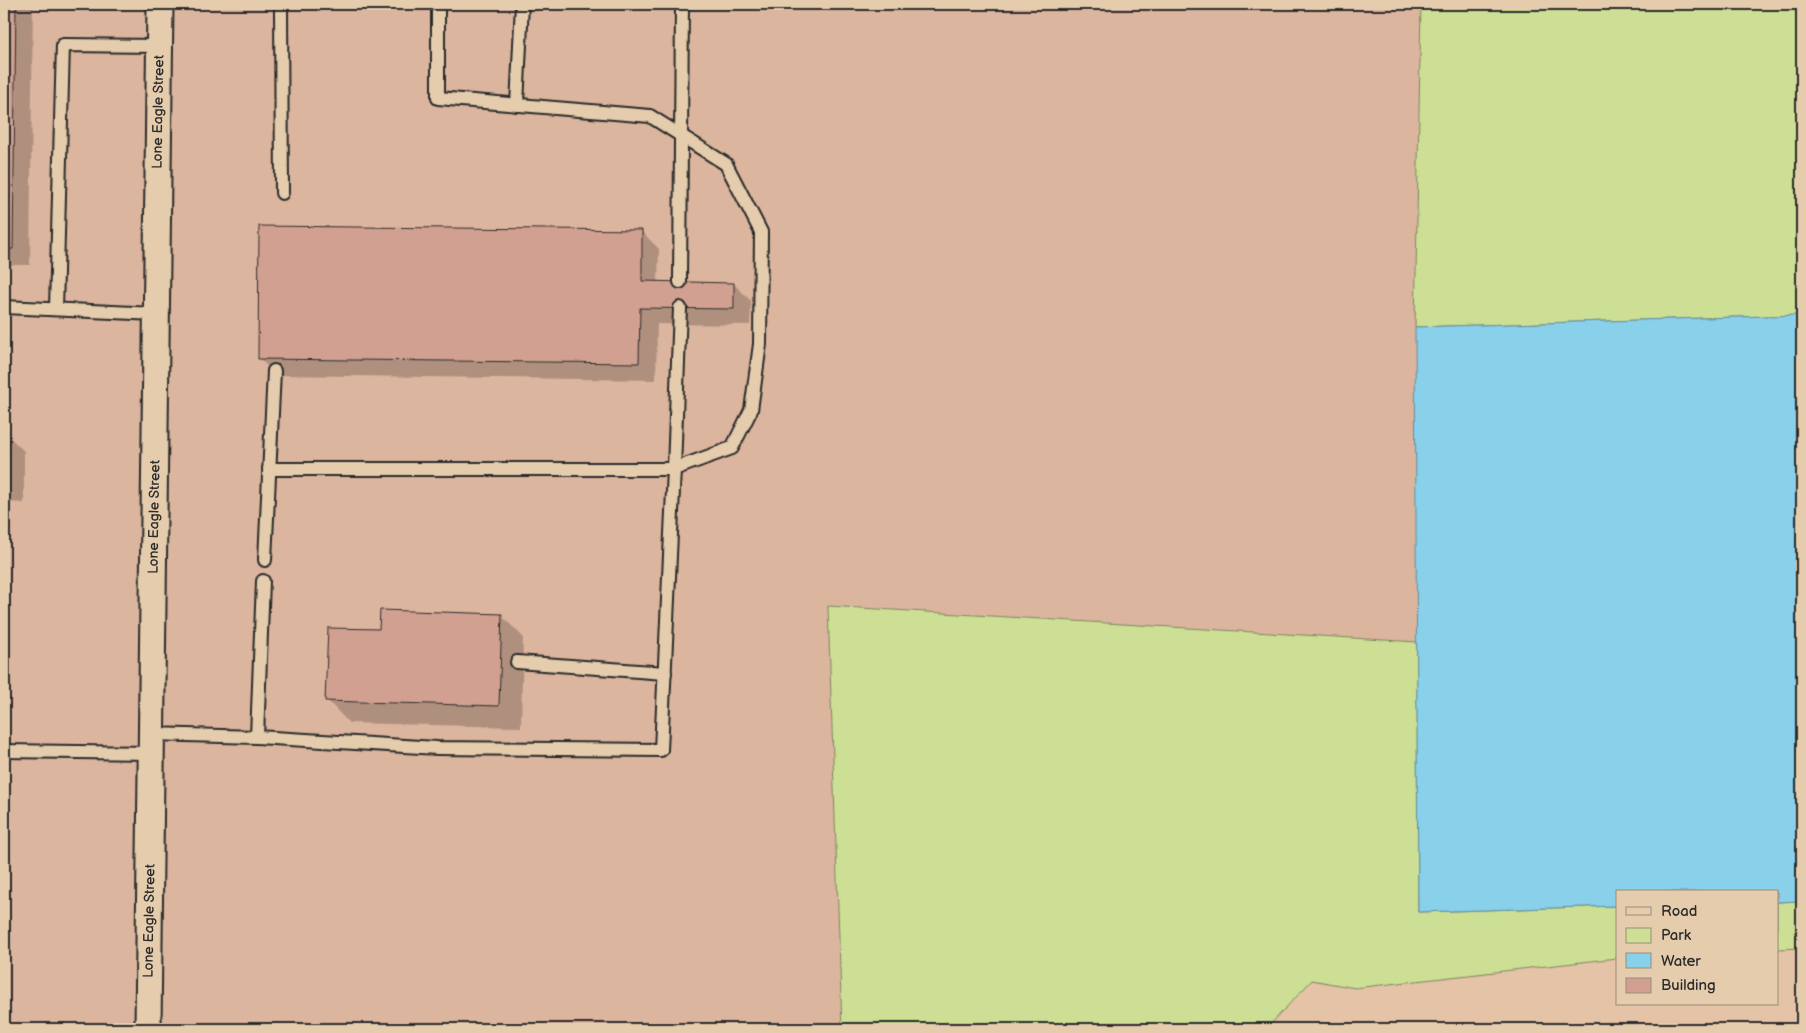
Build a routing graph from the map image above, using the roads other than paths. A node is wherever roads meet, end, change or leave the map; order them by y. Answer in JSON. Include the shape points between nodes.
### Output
{"nodes":[{"id":1,"x":160,"y":4,"type":"edge"},
{"id":2,"x":281,"y":4,"type":"edge"},
{"id":3,"x":438,"y":4,"type":"edge"},
{"id":4,"x":522,"y":4,"type":"edge"},
{"id":5,"x":682,"y":4,"type":"edge"},
{"id":6,"x":159,"y":46,"type":"junction"},
{"id":7,"x":518,"y":105,"type":"junction"},
{"id":8,"x":680,"y":135,"type":"junction"},
{"id":9,"x":282,"y":193,"type":"dead end"},
{"id":10,"x":680,"y":282,"type":"dead end"},
{"id":11,"x":4,"y":307,"type":"edge"},
{"id":12,"x":680,"y":308,"type":"dead end"},
{"id":13,"x":56,"y":309,"type":"junction"},
{"id":14,"x":156,"y":314,"type":"junction"},
{"id":15,"x":274,"y":371,"type":"dead end"},
{"id":16,"x":674,"y":469,"type":"junction"},
{"id":17,"x":269,"y":470,"type":"junction"},
{"id":18,"x":265,"y":560,"type":"dead end"},
{"id":19,"x":263,"y":581,"type":"dead end"},
{"id":20,"x":517,"y":662,"type":"dead end"},
{"id":21,"x":665,"y":673,"type":"junction"},
{"id":22,"x":257,"y":737,"type":"junction"},
{"id":23,"x":151,"y":743,"type":"junction"},
{"id":24,"x":4,"y":751,"type":"edge"},
{"id":25,"x":148,"y":1029,"type":"edge"}],
"edges":[{"from":1,"to":6,"type":"street","name":"Lone Eagle Street"},
{"from":2,"to":9,"type":"lane"},
{"from":3,"to":7,"type":"lane","via":[[438,98]]},
{"from":4,"to":7,"type":"lane"},
{"from":5,"to":8,"type":"lane"},
{"from":6,"to":13,"type":"lane","via":[[63,45]]},
{"from":6,"to":14,"type":"street","name":"Lone Eagle Street"},
{"from":7,"to":8,"type":"lane","via":[[650,116]]},
{"from":8,"to":10,"type":"lane"},
{"from":8,"to":16,"type":"lane","via":[[726,164],[762,232],[760,325],[751,410],[732,448]]},
{"from":11,"to":13,"type":"lane"},
{"from":12,"to":16,"type":"lane"},
{"from":13,"to":14,"type":"lane"},
{"from":14,"to":23,"type":"street","name":"Lone Eagle Street"},
{"from":15,"to":17,"type":"lane"},
{"from":16,"to":17,"type":"lane"},
{"from":16,"to":21,"type":"lane"},
{"from":17,"to":18,"type":"lane"},
{"from":19,"to":22,"type":"lane"},
{"from":20,"to":21,"type":"lane"},
{"from":21,"to":22,"type":"lane","via":[[661,750],[437,748]]},
{"from":22,"to":23,"type":"lane"},
{"from":23,"to":24,"type":"lane"},
{"from":23,"to":25,"type":"street","name":"Lone Eagle Street"}]}
